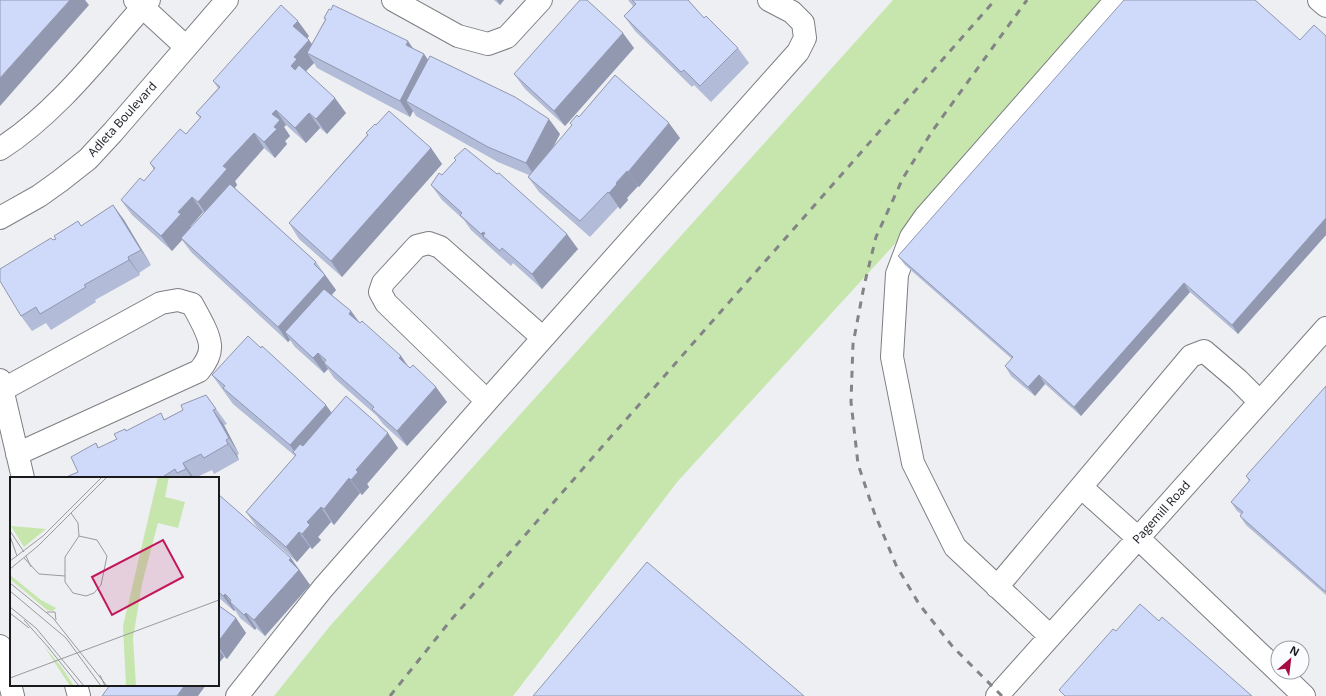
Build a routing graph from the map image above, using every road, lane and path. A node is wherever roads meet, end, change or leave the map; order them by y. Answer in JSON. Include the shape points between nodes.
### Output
{"nodes":[{"id":1,"x":227,"y":0,"type":"edge"},
{"id":2,"x":393,"y":0,"type":"edge"},
{"id":3,"x":541,"y":0,"type":"edge"},
{"id":4,"x":769,"y":0,"type":"edge"},
{"id":5,"x":1116,"y":0,"type":"edge"},
{"id":6,"x":1319,"y":0,"type":"edge"},
{"id":7,"x":144,"y":5,"type":"edge"},
{"id":8,"x":1326,"y":6,"type":"edge"},
{"id":9,"x":186,"y":47,"type":"junction"},
{"id":10,"x":0,"y":149,"type":"edge"},
{"id":11,"x":0,"y":218,"type":"edge"},
{"id":12,"x":1326,"y":328,"type":"edge"},
{"id":13,"x":543,"y":338,"type":"junction"},
{"id":14,"x":1,"y":385,"type":"edge"},
{"id":15,"x":487,"y":401,"type":"junction"},
{"id":16,"x":1260,"y":402,"type":"junction"},
{"id":17,"x":17,"y":454,"type":"junction"},
{"id":18,"x":24,"y":477,"type":"edge"},
{"id":19,"x":1081,"y":487,"type":"junction"},
{"id":20,"x":1138,"y":538,"type":"junction"},
{"id":21,"x":997,"y":587,"type":"junction"},
{"id":22,"x":1050,"y":636,"type":"junction"},
{"id":23,"x":0,"y":646,"type":"edge"},
{"id":24,"x":1270,"y":663,"type":"edge"},
{"id":25,"x":1287,"y":680,"type":"edge"},
{"id":26,"x":10,"y":684,"type":"edge"},
{"id":27,"x":10,"y":686,"type":"edge"},
{"id":28,"x":76,"y":686,"type":"edge"},
{"id":29,"x":13,"y":696,"type":"edge"},
{"id":30,"x":79,"y":696,"type":"edge"},
{"id":31,"x":237,"y":696,"type":"edge"},
{"id":32,"x":997,"y":696,"type":"edge"},
{"id":33,"x":1304,"y":696,"type":"edge"}],
"edges":[{"from":1,"to":9,"type":"street","name":"Adleta Boulevard"},
{"from":2,"to":3,"type":"street","via":[[458,36],[488,44],[507,37]]},
{"from":4,"to":13,"type":"street","via":[[792,12],[803,24],[806,38],[798,52]]},
{"from":5,"to":21,"type":"street","via":[[925,217],[911,237],[897,274],[892,357],[913,463],[955,547]]},
{"from":6,"to":8,"type":"street"},
{"from":7,"to":9,"type":"street"},
{"from":7,"to":10,"type":"street","via":[[63,97],[19,137]]},
{"from":9,"to":11,"type":"street","name":"Adleta Boulevard","via":[[88,158],[49,189]]},
{"from":12,"to":16,"type":"street","name":"Pagemill Road"},
{"from":13,"to":15,"type":"street"},
{"from":13,"to":15,"type":"street","via":[[440,248],[429,243],[417,246],[383,283],[380,292],[386,303]]},
{"from":14,"to":17,"type":"street"},
{"from":14,"to":17,"type":"street","via":[[162,303],[178,300],[192,304],[210,346],[207,362],[199,371]]},
{"from":15,"to":31,"type":"street","via":[[323,588]]},
{"from":16,"to":19,"type":"street","via":[[1204,351],[1191,356]]},
{"from":16,"to":20,"type":"street","name":"Pagemill Road"},
{"from":17,"to":18,"type":"street"},
{"from":19,"to":20,"type":"street"},
{"from":19,"to":21,"type":"street"},
{"from":20,"to":22,"type":"street","name":"Pagemill Road"},
{"from":20,"to":24,"type":"street"},
{"from":21,"to":22,"type":"street"},
{"from":22,"to":32,"type":"street","name":"Pagemill Road"},
{"from":23,"to":26,"type":"street"},
{"from":25,"to":33,"type":"street"},
{"from":27,"to":29,"type":"street"},
{"from":28,"to":30,"type":"street"}]}
